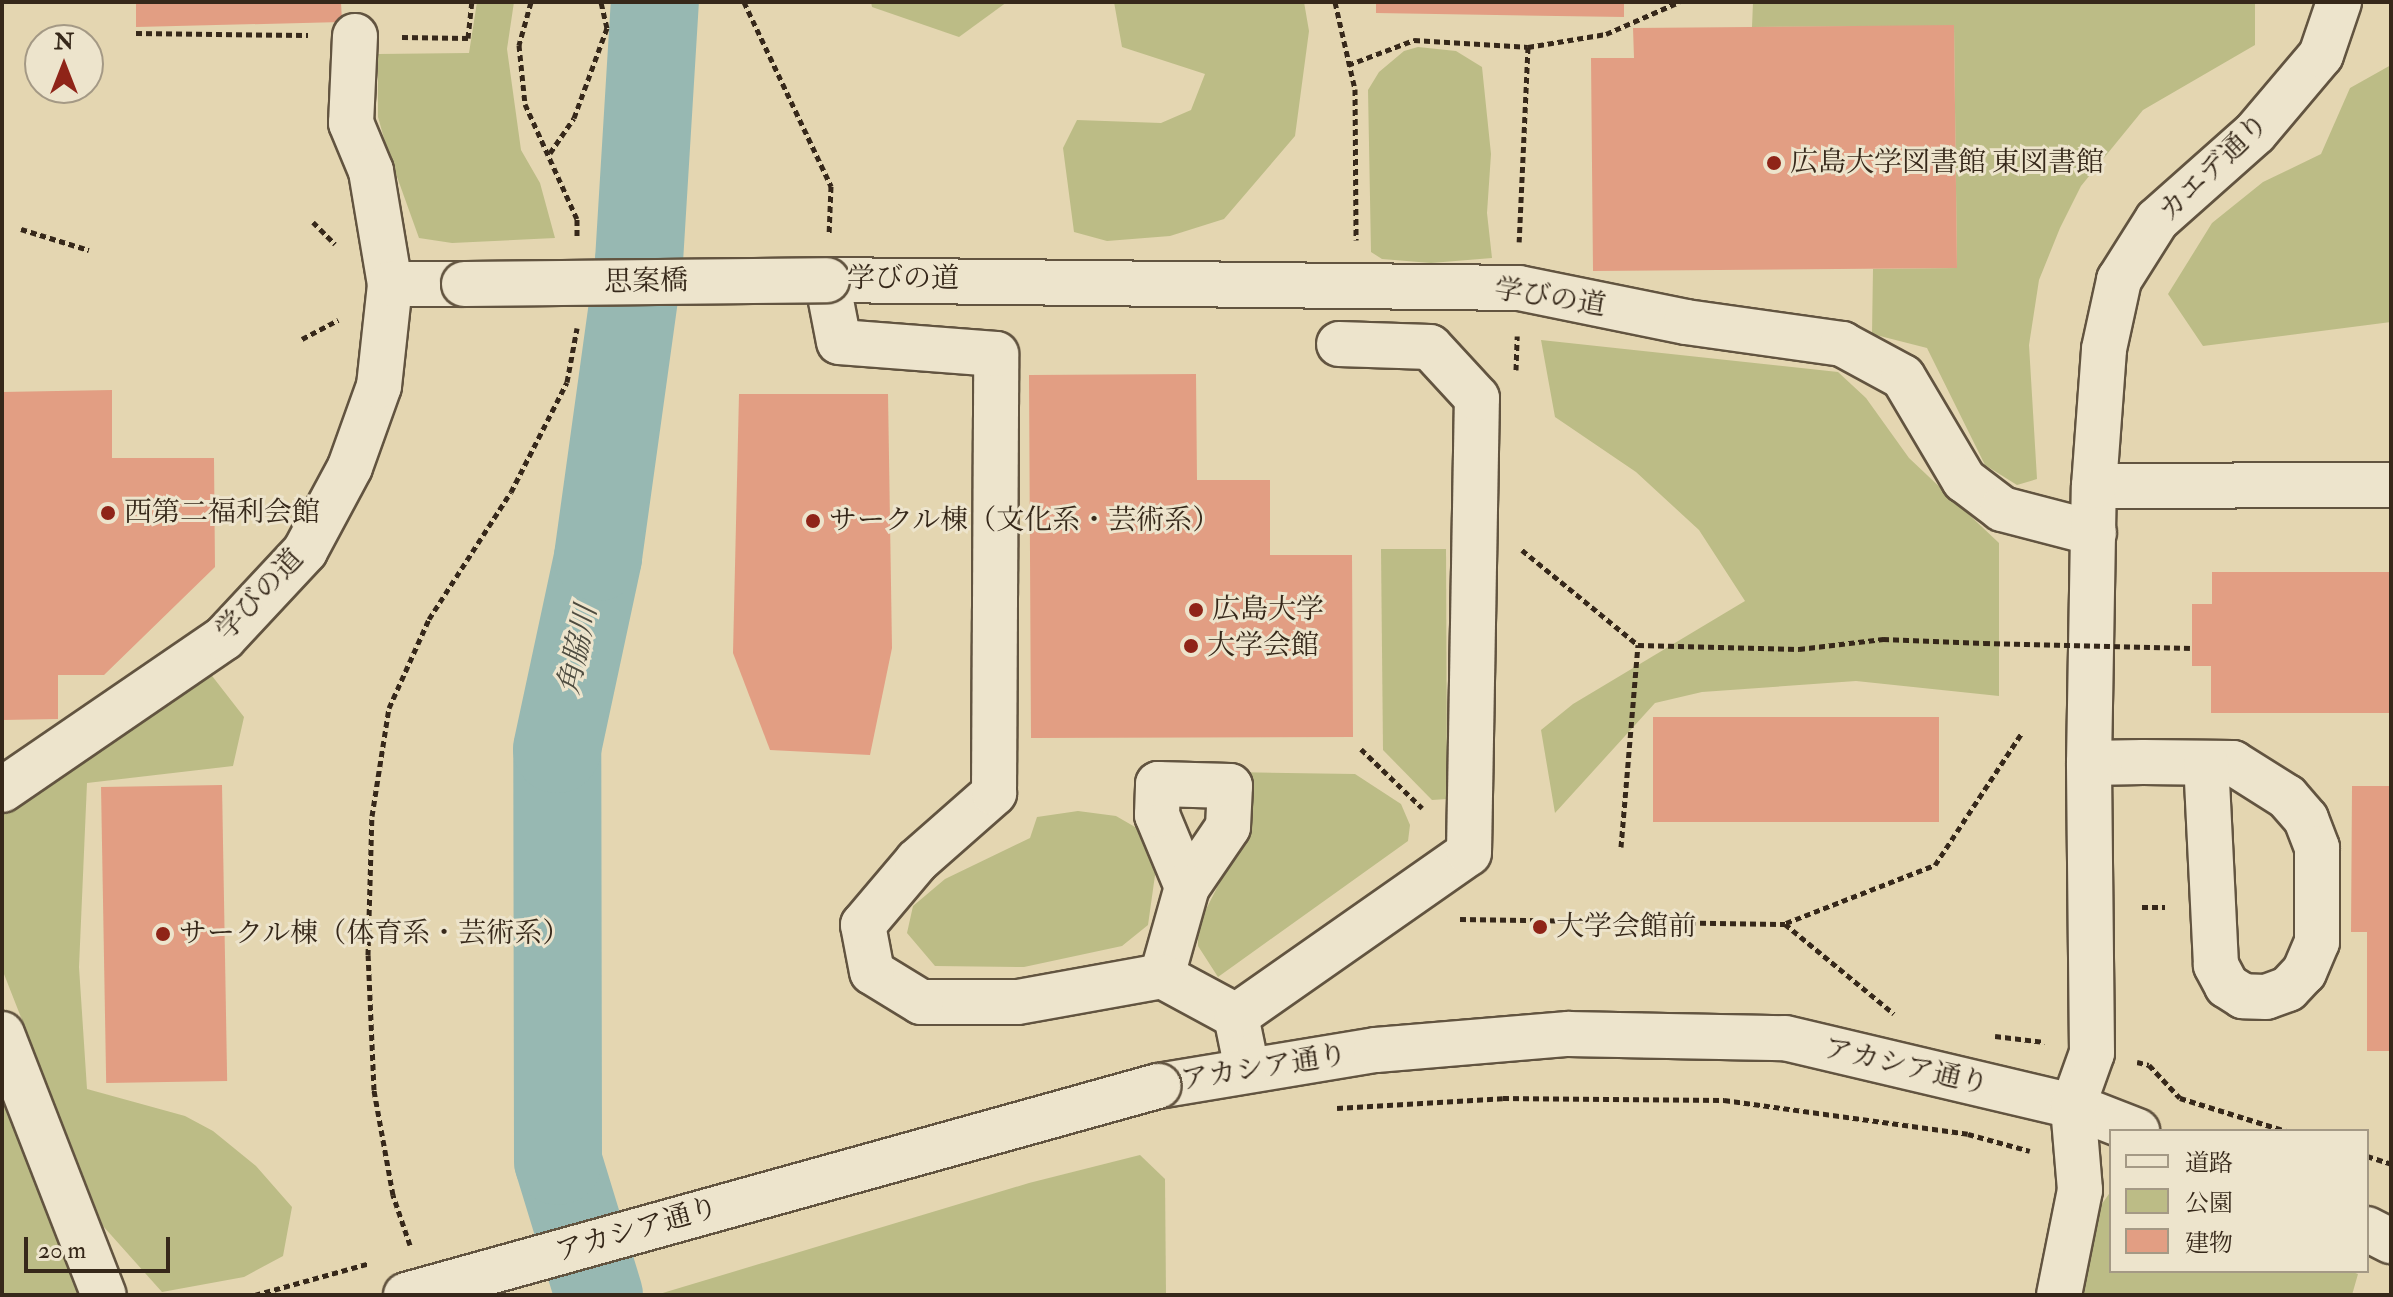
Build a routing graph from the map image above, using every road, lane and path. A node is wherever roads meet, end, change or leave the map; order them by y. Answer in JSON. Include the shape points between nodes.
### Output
{"nodes":[{"id":1,"x":531,"y":2,"type":"edge"},
{"id":2,"x":601,"y":2,"type":"edge"},
{"id":3,"x":744,"y":2,"type":"edge"},
{"id":4,"x":1335,"y":2,"type":"edge"},
{"id":5,"x":1679,"y":2,"type":"edge"},
{"id":6,"x":2339,"y":2,"type":"edge"},
{"id":7,"x":355,"y":36,"type":"dead end"},
{"id":8,"x":1528,"y":47,"type":"junction"},
{"id":9,"x":1348,"y":65,"type":"junction"},
{"id":10,"x":550,"y":153,"type":"junction"},
{"id":11,"x":21,"y":229,"type":"dead end"},
{"id":12,"x":577,"y":249,"type":"dead end"},
{"id":13,"x":89,"y":250,"type":"dead end"},
{"id":14,"x":827,"y":280,"type":"junction"},
{"id":15,"x":390,"y":284,"type":"junction"},
{"id":16,"x":1356,"y":285,"type":"junction"},
{"id":17,"x":1519,"y":288,"type":"junction"},
{"id":18,"x":346,"y":313,"type":"dead end"},
{"id":19,"x":577,"y":325,"type":"dead end"},
{"id":20,"x":302,"y":339,"type":"dead end"},
{"id":21,"x":1339,"y":344,"type":"dead end"},
{"id":22,"x":1516,"y":383,"type":"dead end"},
{"id":23,"x":2391,"y":485,"type":"edge"},
{"id":24,"x":2094,"y":486,"type":"junction"},
{"id":25,"x":2094,"y":533,"type":"junction"},
{"id":26,"x":1510,"y":541,"type":"dead end"},
{"id":27,"x":1638,"y":645,"type":"junction"},
{"id":28,"x":2192,"y":648,"type":"dead end"},
{"id":29,"x":2021,"y":734,"type":"dead end"},
{"id":30,"x":1361,"y":749,"type":"dead end"},
{"id":31,"x":2089,"y":763,"type":"junction"},
{"id":32,"x":2206,"y":763,"type":"junction"},
{"id":33,"x":2,"y":790,"type":"edge"},
{"id":34,"x":1621,"y":847,"type":"dead end"},
{"id":35,"x":1469,"y":853,"type":"junction"},
{"id":36,"x":1187,"y":887,"type":"dead end"},
{"id":37,"x":1454,"y":919,"type":"dead end"},
{"id":38,"x":1785,"y":924,"type":"junction"},
{"id":39,"x":1162,"y":976,"type":"junction"},
{"id":40,"x":1236,"y":1016,"type":"junction"},
{"id":41,"x":1907,"y":1025,"type":"dead end"},
{"id":42,"x":2,"y":1034,"type":"edge"},
{"id":43,"x":1980,"y":1034,"type":"dead end"},
{"id":44,"x":2092,"y":1053,"type":"junction"},
{"id":45,"x":1247,"y":1069,"type":"junction"},
{"id":46,"x":2073,"y":1106,"type":"junction"},
{"id":47,"x":1328,"y":1108,"type":"dead end"},
{"id":48,"x":2132,"y":1129,"type":"edge"},
{"id":49,"x":2280,"y":1129,"type":"edge"},
{"id":50,"x":2369,"y":1157,"type":"edge"},
{"id":51,"x":2391,"y":1164,"type":"edge"},
{"id":52,"x":2078,"y":1165,"type":"junction"},
{"id":53,"x":2369,"y":1230,"type":"edge"},
{"id":54,"x":2391,"y":1241,"type":"edge"},
{"id":55,"x":412,"y":1252,"type":"dead end"},
{"id":56,"x":104,"y":1295,"type":"edge"},
{"id":57,"x":406,"y":1295,"type":"edge"},
{"id":58,"x":2059,"y":1295,"type":"edge"}],
"edges":[{"from":1,"to":10,"type":"path","via":[[519,45],[525,104]]},
{"from":2,"to":10,"type":"path","via":[[607,28],[574,118]]},
{"from":3,"to":14,"type":"path","via":[[831,186]]},
{"from":4,"to":9,"type":"path"},
{"from":5,"to":8,"type":"path","via":[[1606,34]]},
{"from":6,"to":24,"type":"street","name":"カエデ通り","via":[[2321,55],[2255,133],[2157,220],[2119,280],[2104,349]]},
{"from":7,"to":15,"type":"street","name":"学びの道","via":[[351,123],[371,171]]},
{"from":8,"to":9,"type":"path","via":[[1414,40]]},
{"from":8,"to":17,"type":"path","via":[[1519,159]]},
{"from":9,"to":16,"type":"path","via":[[1355,89]]},
{"from":10,"to":12,"type":"path","via":[[577,219]]},
{"from":11,"to":13,"type":"path"},
{"from":14,"to":15,"type":"street","name":"思案橋","bridge":true},
{"from":14,"to":16,"type":"street","name":"学びの道"},
{"from":14,"to":39,"type":"street","via":[[839,342],[996,354],[994,793],[917,861],[863,925],[872,972],[921,1002],[1017,1002]]},
{"from":15,"to":33,"type":"street","name":"学びの道","via":[[379,386],[350,467],[305,551],[224,638]]},
{"from":16,"to":17,"type":"street","name":"学びの道"},
{"from":17,"to":22,"type":"path"},
{"from":17,"to":25,"type":"street","name":"学びの道","via":[[1686,322],[1842,344],[1903,377],[1964,480],[2002,509]]},
{"from":18,"to":20,"type":"path","via":[[326,331]]},
{"from":19,"to":55,"type":"path","via":[[567,382],[511,492],[429,619],[389,708],[372,816],[368,955],[374,1090],[393,1195]]},
{"from":21,"to":35,"type":"street","via":[[1430,347],[1477,398]]},
{"from":23,"to":24,"type":"street"},
{"from":24,"to":25,"type":"street","name":"カエデ通り"},
{"from":25,"to":31,"type":"street","name":"カエデ通り"},
{"from":26,"to":27,"type":"path"},
{"from":27,"to":28,"type":"path","bridge":true,"via":[[1799,649],[1883,639]]},
{"from":27,"to":34,"type":"path"},
{"from":29,"to":38,"type":"path","via":[[1935,865]]},
{"from":30,"to":35,"type":"path"},
{"from":31,"to":32,"type":"street"},
{"from":31,"to":44,"type":"street","name":"カエデ通り"},
{"from":32,"to":32,"type":"street","via":[[2233,763],[2287,797],[2306,819],[2317,848],[2317,942],[2304,972],[2288,989],[2266,997],[2243,996],[2227,986],[2216,965]]},
{"from":35,"to":40,"type":"street"},
{"from":36,"to":39,"type":"street"},
{"from":37,"to":38,"type":"path"},
{"from":38,"to":41,"type":"path"},
{"from":39,"to":40,"type":"street"},
{"from":40,"to":45,"type":"street"},
{"from":42,"to":56,"type":"street"},
{"from":43,"to":44,"type":"path"},
{"from":44,"to":46,"type":"street"},
{"from":44,"to":49,"type":"path","via":[[2149,1065],[2180,1098]]},
{"from":45,"to":46,"type":"street","name":"アカシア通り","via":[[1376,1050],[1568,1034],[1785,1038]]},
{"from":45,"to":57,"type":"street","name":"アカシア通り","bridge":true,"via":[[1158,1086]]},
{"from":46,"to":48,"type":"street","name":"アカシア通り"},
{"from":46,"to":52,"type":"street"},
{"from":47,"to":52,"type":"path","via":[[1503,1098],[1724,1100],[1968,1134]]},
{"from":50,"to":51,"type":"path"},
{"from":52,"to":58,"type":"street","via":[[2080,1190]]},
{"from":53,"to":54,"type":"street"}]}
